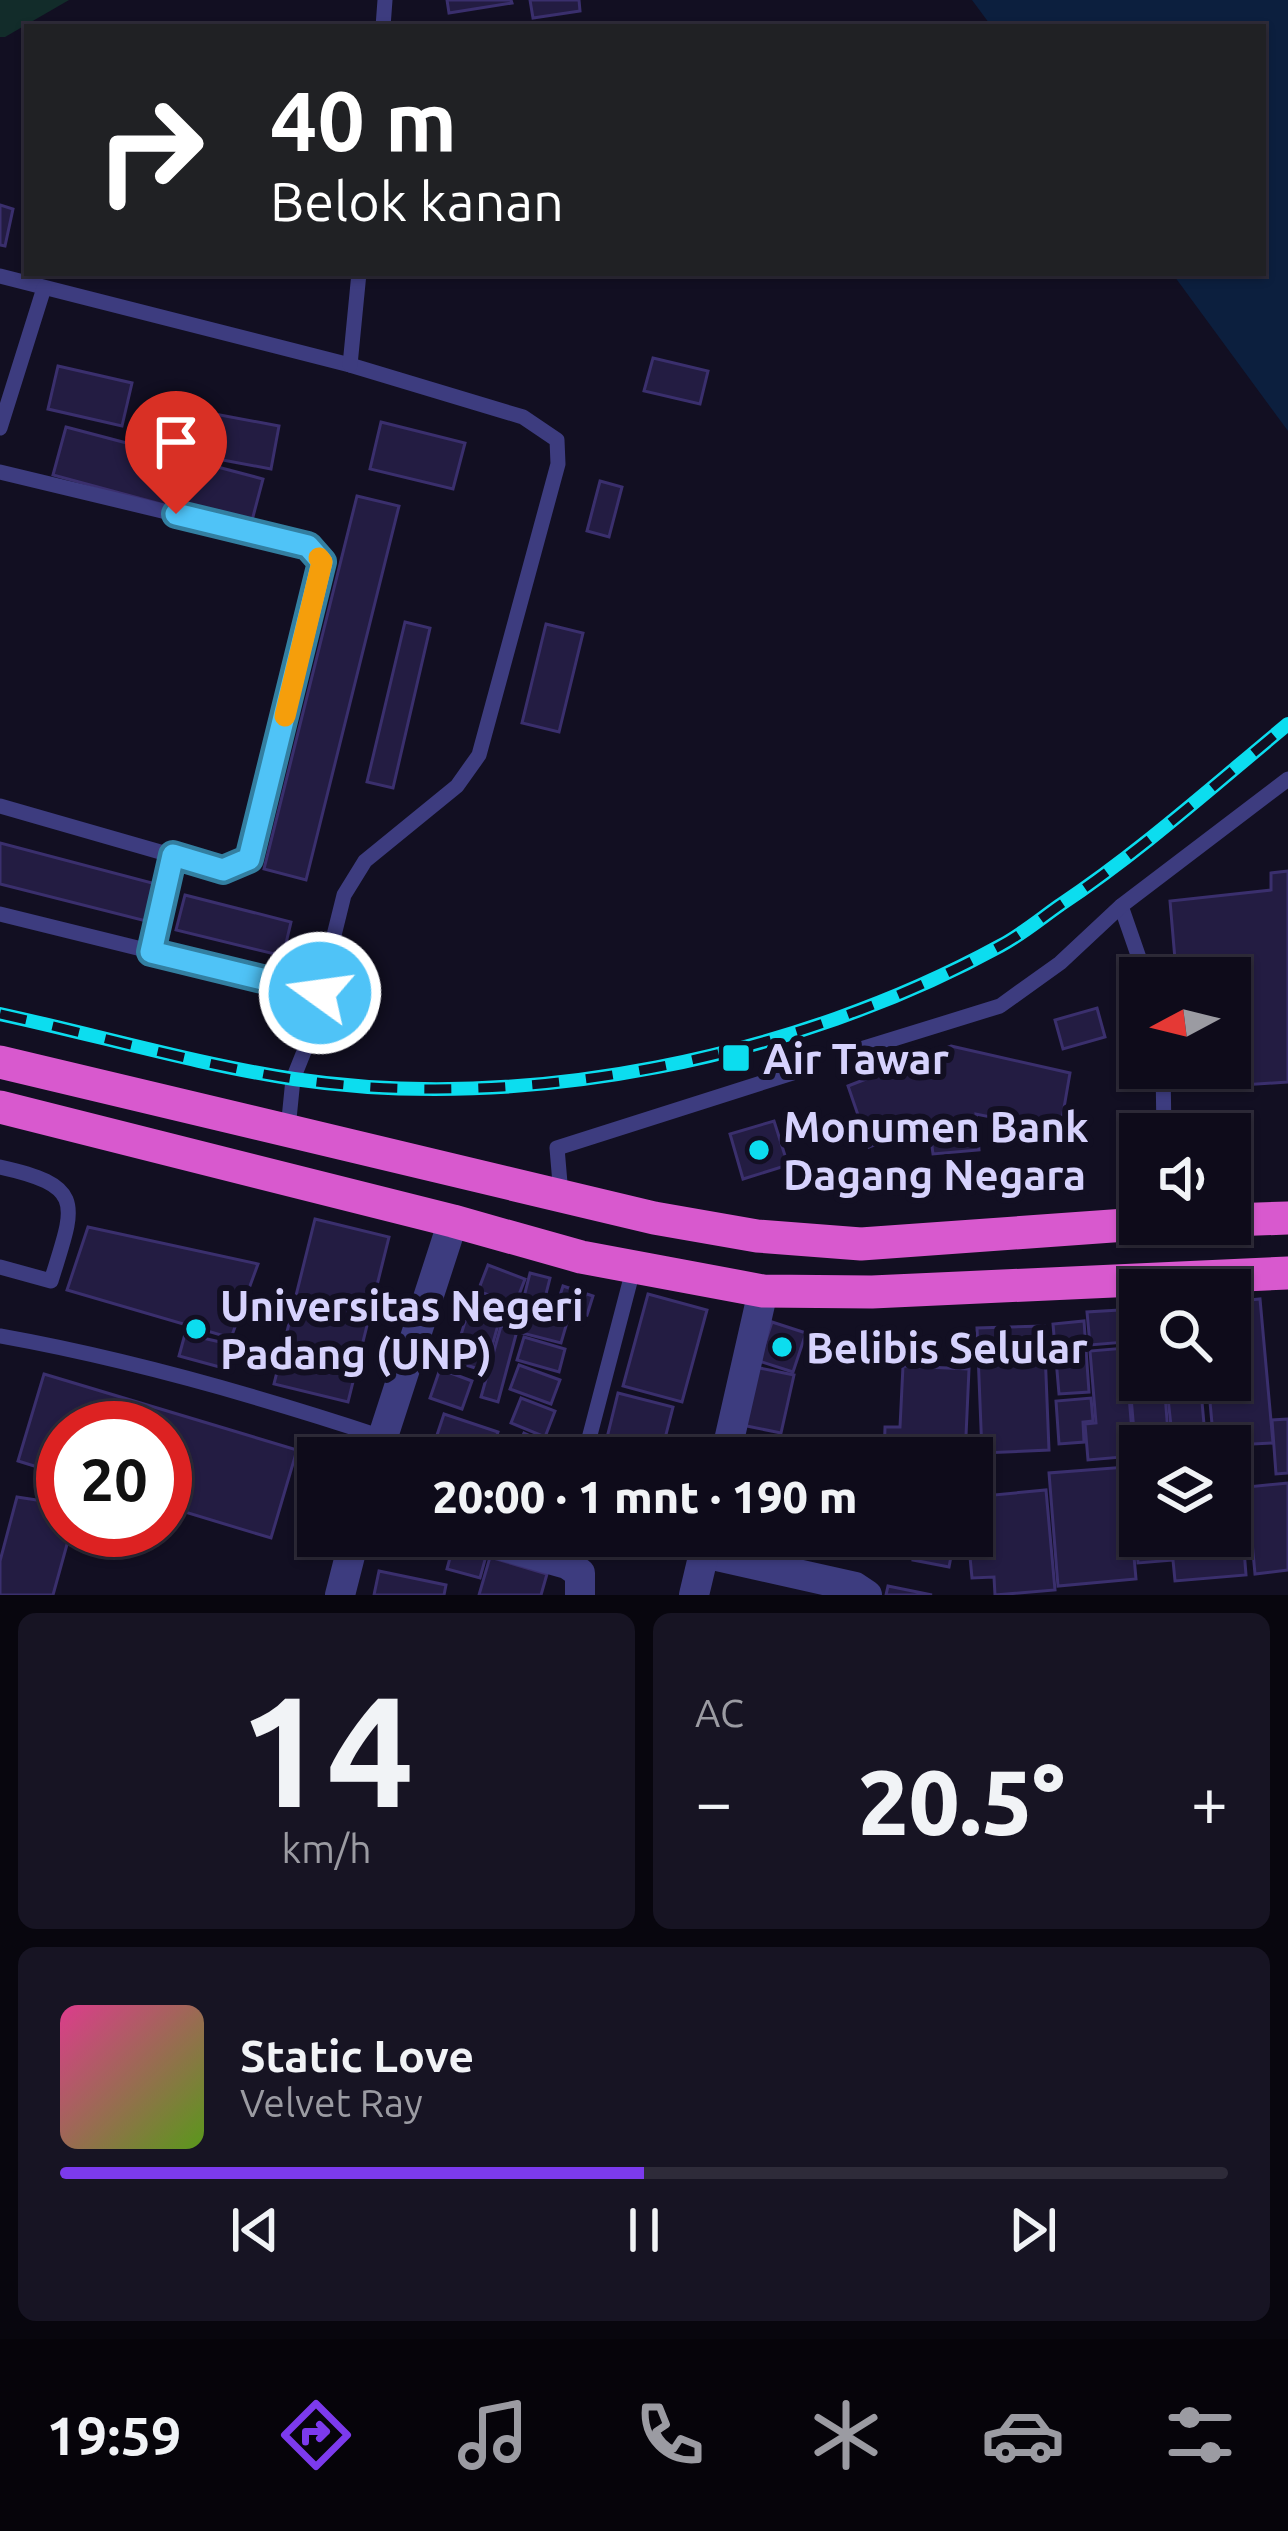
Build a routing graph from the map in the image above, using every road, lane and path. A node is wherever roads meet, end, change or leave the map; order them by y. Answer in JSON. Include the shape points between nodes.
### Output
{"nodes":[{"id":1,"x":0,"y":276,"type":"edge"},
{"id":2,"x":359,"y":276,"type":"edge"},
{"id":3,"x":44,"y":288,"type":"junction"},
{"id":4,"x":350,"y":364,"type":"junction"},
{"id":5,"x":4,"y":404,"type":"edge"},
{"id":6,"x":0,"y":428,"type":"edge"},
{"id":7,"x":0,"y":472,"type":"edge"},
{"id":8,"x":1288,"y":779,"type":"edge"},
{"id":9,"x":0,"y":806,"type":"edge"},
{"id":10,"x":173,"y":855,"type":"junction"},
{"id":11,"x":1120,"y":906,"type":"junction"},
{"id":12,"x":0,"y":914,"type":"edge"},
{"id":13,"x":151,"y":952,"type":"junction"},
{"id":14,"x":1138,"y":957,"type":"edge"},
{"id":15,"x":320,"y":993,"type":"junction"},
{"id":16,"x":861,"y":1049,"type":"dead end"},
{"id":17,"x":0,"y":1062,"type":"edge"},
{"id":18,"x":805,"y":1069,"type":"dead end"},
{"id":19,"x":0,"y":1107,"type":"edge"},
{"id":20,"x":289,"y":1129,"type":"junction"},
{"id":21,"x":0,"y":1167,"type":"edge"},
{"id":22,"x":560,"y":1196,"type":"junction"},
{"id":23,"x":1288,"y":1217,"type":"edge"},
{"id":24,"x":1251,"y":1219,"type":"edge"},
{"id":25,"x":453,"y":1221,"type":"junction"},
{"id":26,"x":1119,"y":1225,"type":"edge"},
{"id":27,"x":0,"y":1268,"type":"edge"},
{"id":28,"x":634,"y":1270,"type":"junction"},
{"id":29,"x":1288,"y":1273,"type":"edge"},
{"id":30,"x":763,"y":1291,"type":"junction"},
{"id":31,"x":0,"y":1336,"type":"edge"},
{"id":32,"x":352,"y":1437,"type":"edge"},
{"id":33,"x":383,"y":1437,"type":"edge"},
{"id":34,"x":590,"y":1437,"type":"edge"},
{"id":35,"x":730,"y":1437,"type":"edge"},
{"id":36,"x":350,"y":1557,"type":"edge"},
{"id":37,"x":542,"y":1557,"type":"edge"},
{"id":38,"x":703,"y":1557,"type":"edge"},
{"id":39,"x":752,"y":1557,"type":"edge"},
{"id":40,"x":340,"y":1595,"type":"edge"},
{"id":41,"x":580,"y":1595,"type":"edge"},
{"id":42,"x":694,"y":1595,"type":"edge"},
{"id":43,"x":867,"y":1595,"type":"edge"}],
"edges":[{"from":1,"to":3,"type":"lane"},
{"from":2,"to":4,"type":"lane"},
{"from":3,"to":4,"type":"lane"},
{"from":3,"to":5,"type":"lane"},
{"from":4,"to":15,"type":"lane","via":[[523,417],[557,440],[558,464],[479,755],[457,786],[365,861],[344,895]]},
{"from":5,"to":6,"type":"lane"},
{"from":7,"to":10,"type":"lane","via":[[308,546],[322,562],[249,859],[223,870]]},
{"from":8,"to":11,"type":"lane"},
{"from":9,"to":10,"type":"lane"},
{"from":10,"to":13,"type":"lane"},
{"from":11,"to":14,"type":"lane"},
{"from":11,"to":16,"type":"lane","via":[[1000,1006]]},
{"from":12,"to":13,"type":"lane"},
{"from":13,"to":15,"type":"lane"},
{"from":15,"to":20,"type":"lane","via":[[293,1078]]},
{"from":17,"to":20,"type":"highway"},
{"from":18,"to":22,"type":"lane","via":[[557,1148]]},
{"from":19,"to":25,"type":"highway"},
{"from":20,"to":22,"type":"highway"},
{"from":21,"to":27,"type":"lane","via":[[58,1185],[68,1225],[51,1281]]},
{"from":22,"to":26,"type":"highway","via":[[757,1236],[861,1244]]},
{"from":23,"to":24,"type":"highway"},
{"from":25,"to":28,"type":"highway"},
{"from":25,"to":33,"type":"street"},
{"from":28,"to":30,"type":"highway"},
{"from":28,"to":34,"type":"lane"},
{"from":29,"to":30,"type":"highway"},
{"from":30,"to":35,"type":"street"},
{"from":31,"to":32,"type":"lane","via":[[260,1400]]},
{"from":36,"to":40,"type":"street"},
{"from":37,"to":41,"type":"street","via":[[580,1573]]},
{"from":38,"to":42,"type":"street"},
{"from":39,"to":43,"type":"street"}]}
